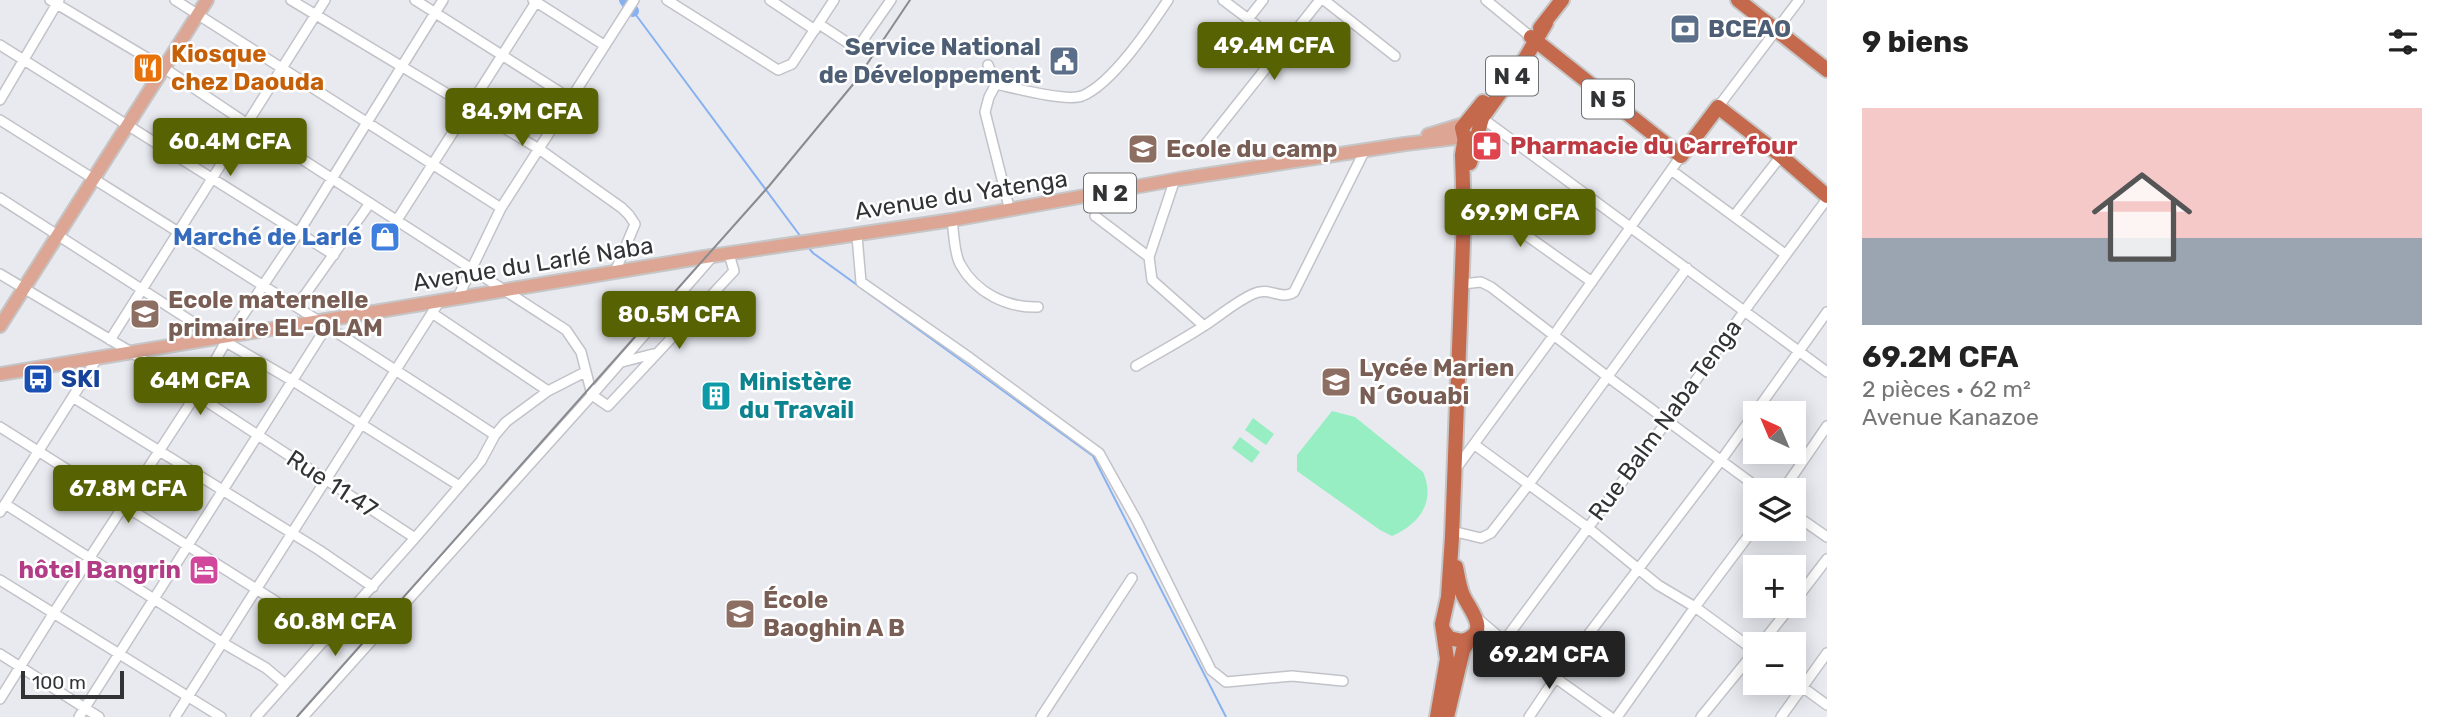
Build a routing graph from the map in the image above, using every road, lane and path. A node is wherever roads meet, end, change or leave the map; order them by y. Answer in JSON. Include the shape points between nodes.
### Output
{"nodes":[{"id":1,"x":175,"y":0,"type":"edge"},
{"id":2,"x":207,"y":0,"type":"edge"},
{"id":3,"x":291,"y":0,"type":"edge"},
{"id":4,"x":325,"y":0,"type":"edge"},
{"id":5,"x":415,"y":0,"type":"edge"},
{"id":6,"x":443,"y":0,"type":"edge"},
{"id":7,"x":634,"y":0,"type":"edge"},
{"id":8,"x":667,"y":0,"type":"edge"},
{"id":9,"x":770,"y":0,"type":"edge"},
{"id":10,"x":891,"y":0,"type":"edge"},
{"id":11,"x":1168,"y":0,"type":"edge"},
{"id":12,"x":1223,"y":0,"type":"edge"},
{"id":13,"x":1264,"y":0,"type":"edge"},
{"id":14,"x":1322,"y":0,"type":"edge"},
{"id":15,"x":1486,"y":0,"type":"edge"},
{"id":16,"x":1562,"y":0,"type":"edge"},
{"id":17,"x":1738,"y":0,"type":"edge"},
{"id":18,"x":1799,"y":0,"type":"edge"},
{"id":19,"x":55,"y":1,"type":"edge"},
{"id":20,"x":535,"y":1,"type":"edge"},
{"id":21,"x":831,"y":1,"type":"edge"},
{"id":22,"x":435,"y":13,"type":"junction"},
{"id":23,"x":198,"y":15,"type":"junction"},
{"id":24,"x":315,"y":15,"type":"junction"},
{"id":25,"x":1248,"y":19,"type":"junction"},
{"id":26,"x":817,"y":27,"type":"junction"},
{"id":27,"x":1777,"y":30,"type":"junction"},
{"id":28,"x":1533,"y":39,"type":"junction"},
{"id":29,"x":0,"y":45,"type":"edge"},
{"id":30,"x":604,"y":45,"type":"junction"},
{"id":31,"x":1284,"y":46,"type":"junction"},
{"id":32,"x":502,"y":56,"type":"junction"},
{"id":33,"x":1395,"y":56,"type":"dead end"},
{"id":34,"x":23,"y":60,"type":"junction"},
{"id":35,"x":988,"y":65,"type":"dead end"},
{"id":36,"x":164,"y":68,"type":"junction"},
{"id":37,"x":401,"y":68,"type":"junction"},
{"id":38,"x":281,"y":69,"type":"junction"},
{"id":39,"x":1827,"y":70,"type":"edge"},
{"id":40,"x":996,"y":84,"type":"junction"},
{"id":41,"x":571,"y":99,"type":"junction"},
{"id":42,"x":0,"y":100,"type":"edge"},
{"id":43,"x":469,"y":106,"type":"junction"},
{"id":44,"x":1718,"y":107,"type":"junction"},
{"id":45,"x":0,"y":120,"type":"edge"},
{"id":46,"x":246,"y":123,"type":"junction"},
{"id":47,"x":365,"y":123,"type":"junction"},
{"id":48,"x":129,"y":125,"type":"junction"},
{"id":49,"x":1471,"y":129,"type":"junction"},
{"id":50,"x":1204,"y":146,"type":"dead end"},
{"id":51,"x":539,"y":149,"type":"junction"},
{"id":52,"x":1365,"y":150,"type":"junction"},
{"id":53,"x":1681,"y":156,"type":"junction"},
{"id":54,"x":1782,"y":156,"type":"junction"},
{"id":55,"x":431,"y":165,"type":"junction"},
{"id":56,"x":1671,"y":170,"type":"junction"},
{"id":57,"x":331,"y":178,"type":"junction"},
{"id":58,"x":94,"y":179,"type":"junction"},
{"id":59,"x":212,"y":179,"type":"junction"},
{"id":60,"x":1174,"y":181,"type":"junction"},
{"id":61,"x":1464,"y":190,"type":"junction"},
{"id":62,"x":1827,"y":197,"type":"edge"},
{"id":63,"x":0,"y":198,"type":"edge"},
{"id":64,"x":370,"y":203,"type":"junction"},
{"id":65,"x":501,"y":208,"type":"junction"},
{"id":66,"x":1010,"y":211,"type":"junction"},
{"id":67,"x":1095,"y":216,"type":"dead end"},
{"id":68,"x":1734,"y":216,"type":"junction"},
{"id":69,"x":397,"y":220,"type":"junction"},
{"id":70,"x":952,"y":220,"type":"junction"},
{"id":71,"x":1632,"y":227,"type":"junction"},
{"id":72,"x":299,"y":232,"type":"junction"},
{"id":73,"x":177,"y":233,"type":"junction"},
{"id":74,"x":58,"y":236,"type":"junction"},
{"id":75,"x":857,"y":236,"type":"junction"},
{"id":76,"x":784,"y":245,"type":"joint"},
{"id":77,"x":729,"y":254,"type":"junction"},
{"id":78,"x":1785,"y":254,"type":"junction"},
{"id":79,"x":334,"y":255,"type":"junction"},
{"id":80,"x":712,"y":257,"type":"junction"},
{"id":81,"x":1149,"y":257,"type":"junction"},
{"id":82,"x":471,"y":267,"type":"junction"},
{"id":83,"x":1687,"y":268,"type":"junction"},
{"id":84,"x":615,"y":272,"type":"junction"},
{"id":85,"x":0,"y":274,"type":"edge"},
{"id":86,"x":1592,"y":282,"type":"junction"},
{"id":87,"x":262,"y":284,"type":"junction"},
{"id":88,"x":1462,"y":284,"type":"junction"},
{"id":89,"x":143,"y":289,"type":"junction"},
{"id":90,"x":23,"y":290,"type":"junction"},
{"id":91,"x":508,"y":290,"type":"junction"},
{"id":92,"x":457,"y":299,"type":"junction"},
{"id":93,"x":296,"y":306,"type":"junction"},
{"id":94,"x":1038,"y":307,"type":"dead end"},
{"id":95,"x":436,"y":308,"type":"junction"},
{"id":96,"x":1745,"y":310,"type":"junction"},
{"id":97,"x":1827,"y":312,"type":"edge"},
{"id":98,"x":324,"y":323,"type":"junction"},
{"id":99,"x":0,"y":326,"type":"edge"},
{"id":100,"x":1204,"y":326,"type":"junction"},
{"id":101,"x":1554,"y":335,"type":"junction"},
{"id":102,"x":228,"y":339,"type":"junction"},
{"id":103,"x":110,"y":340,"type":"junction"},
{"id":104,"x":200,"y":340,"type":"junction"},
{"id":105,"x":1798,"y":351,"type":"junction"},
{"id":106,"x":131,"y":352,"type":"junction"},
{"id":107,"x":655,"y":354,"type":"junction"},
{"id":108,"x":99,"y":357,"type":"junction"},
{"id":109,"x":620,"y":362,"type":"junction"},
{"id":110,"x":1136,"y":366,"type":"dead end"},
{"id":111,"x":397,"y":370,"type":"junction"},
{"id":112,"x":585,"y":372,"type":"junction"},
{"id":113,"x":1827,"y":372,"type":"edge"},
{"id":114,"x":0,"y":374,"type":"edge"},
{"id":115,"x":1608,"y":377,"type":"junction"},
{"id":116,"x":293,"y":380,"type":"junction"},
{"id":117,"x":548,"y":391,"type":"junction"},
{"id":118,"x":592,"y":395,"type":"junction"},
{"id":119,"x":195,"y":397,"type":"junction"},
{"id":120,"x":74,"y":398,"type":"junction"},
{"id":121,"x":1668,"y":420,"type":"junction"},
{"id":122,"x":362,"y":425,"type":"junction"},
{"id":123,"x":1827,"y":426,"type":"edge"},
{"id":124,"x":0,"y":427,"type":"edge"},
{"id":125,"x":258,"y":435,"type":"junction"},
{"id":126,"x":495,"y":435,"type":"junction"},
{"id":127,"x":1475,"y":445,"type":"junction"},
{"id":128,"x":39,"y":450,"type":"junction"},
{"id":129,"x":161,"y":450,"type":"junction"},
{"id":130,"x":1721,"y":460,"type":"junction"},
{"id":131,"x":1455,"y":470,"type":"junction"},
{"id":132,"x":1745,"y":478,"type":"edge"},
{"id":133,"x":1791,"y":478,"type":"edge"},
{"id":134,"x":326,"y":480,"type":"junction"},
{"id":135,"x":1529,"y":484,"type":"junction"},
{"id":136,"x":458,"y":485,"type":"junction"},
{"id":137,"x":223,"y":489,"type":"junction"},
{"id":138,"x":125,"y":504,"type":"junction"},
{"id":139,"x":3,"y":508,"type":"edge"},
{"id":140,"x":1806,"y":522,"type":"edge"},
{"id":141,"x":1587,"y":527,"type":"junction"},
{"id":142,"x":291,"y":534,"type":"junction"},
{"id":143,"x":1452,"y":534,"type":"junction"},
{"id":144,"x":1827,"y":537,"type":"edge"},
{"id":145,"x":415,"y":538,"type":"junction"},
{"id":146,"x":1744,"y":541,"type":"edge"},
{"id":147,"x":188,"y":545,"type":"junction"},
{"id":148,"x":89,"y":558,"type":"junction"},
{"id":149,"x":1827,"y":559,"type":"edge"},
{"id":150,"x":1640,"y":568,"type":"junction"},
{"id":151,"x":1132,"y":578,"type":"dead end"},
{"id":152,"x":0,"y":580,"type":"edge"},
{"id":153,"x":1806,"y":586,"type":"edge"},
{"id":154,"x":373,"y":587,"type":"junction"},
{"id":155,"x":256,"y":589,"type":"junction"},
{"id":156,"x":154,"y":599,"type":"junction"},
{"id":157,"x":1695,"y":607,"type":"junction"},
{"id":158,"x":53,"y":614,"type":"junction"},
{"id":159,"x":1445,"y":614,"type":"junction"},
{"id":160,"x":1474,"y":614,"type":"junction"},
{"id":161,"x":1781,"y":618,"type":"edge"},
{"id":162,"x":1443,"y":630,"type":"junction"},
{"id":163,"x":1770,"y":632,"type":"edge"},
{"id":164,"x":1472,"y":637,"type":"junction"},
{"id":165,"x":326,"y":640,"type":"junction"},
{"id":166,"x":1504,"y":641,"type":"junction"},
{"id":167,"x":1743,"y":642,"type":"edge"},
{"id":168,"x":222,"y":643,"type":"junction"},
{"id":169,"x":1827,"y":653,"type":"edge"},
{"id":170,"x":0,"y":654,"type":"edge"},
{"id":171,"x":119,"y":656,"type":"junction"},
{"id":172,"x":1743,"y":666,"type":"edge"},
{"id":173,"x":21,"y":668,"type":"junction"},
{"id":174,"x":1556,"y":677,"type":"junction"},
{"id":175,"x":1343,"y":681,"type":"dead end"},
{"id":176,"x":1806,"y":682,"type":"edge"},
{"id":177,"x":285,"y":684,"type":"junction"},
{"id":178,"x":1806,"y":691,"type":"edge"},
{"id":179,"x":1797,"y":695,"type":"edge"},
{"id":180,"x":187,"y":696,"type":"junction"},
{"id":181,"x":0,"y":699,"type":"edge"},
{"id":182,"x":1827,"y":705,"type":"edge"},
{"id":183,"x":85,"y":708,"type":"junction"},
{"id":184,"x":79,"y":717,"type":"edge"},
{"id":185,"x":99,"y":717,"type":"edge"},
{"id":186,"x":175,"y":717,"type":"edge"},
{"id":187,"x":221,"y":717,"type":"edge"},
{"id":188,"x":256,"y":717,"type":"edge"},
{"id":189,"x":303,"y":717,"type":"edge"},
{"id":190,"x":1041,"y":717,"type":"edge"},
{"id":191,"x":1437,"y":717,"type":"edge"},
{"id":192,"x":1447,"y":717,"type":"edge"},
{"id":193,"x":1529,"y":717,"type":"edge"},
{"id":194,"x":1610,"y":717,"type":"edge"},
{"id":195,"x":1617,"y":717,"type":"edge"},
{"id":196,"x":1701,"y":717,"type":"edge"},
{"id":197,"x":1781,"y":717,"type":"edge"}],
"edges":[{"from":1,"to":23,"type":"street"},
{"from":2,"to":23,"type":"main road"},
{"from":3,"to":24,"type":"street"},
{"from":4,"to":24,"type":"street"},
{"from":5,"to":22,"type":"street"},
{"from":6,"to":22,"type":"street"},
{"from":7,"to":30,"type":"street"},
{"from":8,"to":26,"type":"street","via":[[778,70],[792,64]]},
{"from":9,"to":26,"type":"street"},
{"from":10,"to":26,"type":"street","via":[[858,47]]},
{"from":11,"to":40,"type":"street","via":[[1104,81],[1081,96]]},
{"from":12,"to":25,"type":"street"},
{"from":13,"to":25,"type":"street"},
{"from":14,"to":31,"type":"street"},
{"from":14,"to":33,"type":"street"},
{"from":15,"to":28,"type":"street"},
{"from":16,"to":28,"type":"highway","number":"N 4"},
{"from":17,"to":27,"type":"highway"},
{"from":18,"to":27,"type":"street"},
{"from":19,"to":34,"type":"street"},
{"from":19,"to":36,"type":"street"},
{"from":20,"to":30,"type":"street"},
{"from":20,"to":32,"type":"street"},
{"from":21,"to":26,"type":"street"},
{"from":22,"to":32,"type":"street"},
{"from":22,"to":37,"type":"street"},
{"from":23,"to":36,"type":"main road"},
{"from":23,"to":38,"type":"street"},
{"from":24,"to":37,"type":"street"},
{"from":24,"to":38,"type":"street"},
{"from":25,"to":31,"type":"street"},
{"from":27,"to":39,"type":"highway"},
{"from":27,"to":44,"type":"street"},
{"from":28,"to":49,"type":"highway","number":"N 4"},
{"from":28,"to":53,"type":"highway","number":"N 5"},
{"from":29,"to":34,"type":"street"},
{"from":30,"to":41,"type":"street"},
{"from":31,"to":50,"type":"street"},
{"from":32,"to":41,"type":"street"},
{"from":32,"to":43,"type":"street"},
{"from":34,"to":42,"type":"street"},
{"from":34,"to":48,"type":"street"},
{"from":35,"to":40,"type":"street"},
{"from":36,"to":46,"type":"street"},
{"from":36,"to":48,"type":"main road"},
{"from":37,"to":43,"type":"street"},
{"from":37,"to":47,"type":"street"},
{"from":38,"to":46,"type":"street"},
{"from":38,"to":47,"type":"street"},
{"from":40,"to":66,"type":"street","via":[[985,112]]},
{"from":41,"to":51,"type":"street"},
{"from":43,"to":51,"type":"street"},
{"from":43,"to":55,"type":"street"},
{"from":44,"to":53,"type":"highway"},
{"from":44,"to":54,"type":"highway"},
{"from":45,"to":58,"type":"street"},
{"from":46,"to":57,"type":"street"},
{"from":46,"to":59,"type":"street"},
{"from":47,"to":55,"type":"street"},
{"from":47,"to":57,"type":"street"},
{"from":48,"to":58,"type":"main road"},
{"from":48,"to":59,"type":"street"},
{"from":49,"to":52,"type":"main road","name":"Avenue du Yatenga","number":"N 2"},
{"from":49,"to":61,"type":"highway","via":[[1462,170]]},
{"from":49,"to":71,"type":"street"},
{"from":51,"to":65,"type":"street"},
{"from":51,"to":84,"type":"street","via":[[633,219],[634,228]]},
{"from":52,"to":60,"type":"main road","name":"Avenue du Yatenga","number":"N 2"},
{"from":52,"to":100,"type":"street","via":[[1294,292],[1284,295],[1263,290]]},
{"from":53,"to":56,"type":"street"},
{"from":54,"to":62,"type":"highway"},
{"from":54,"to":68,"type":"street"},
{"from":55,"to":65,"type":"street"},
{"from":55,"to":69,"type":"street"},
{"from":56,"to":68,"type":"street"},
{"from":56,"to":71,"type":"street"},
{"from":57,"to":64,"type":"street"},
{"from":57,"to":72,"type":"street"},
{"from":58,"to":73,"type":"street"},
{"from":58,"to":74,"type":"main road"},
{"from":59,"to":72,"type":"street"},
{"from":59,"to":73,"type":"street"},
{"from":60,"to":66,"type":"main road","name":"Avenue du Yatenga","number":"N 2"},
{"from":60,"to":81,"type":"street"},
{"from":61,"to":86,"type":"street"},
{"from":61,"to":88,"type":"highway"},
{"from":62,"to":78,"type":"street","name":"Rue Balm Naba Tenga"},
{"from":63,"to":74,"type":"street"},
{"from":64,"to":69,"type":"street"},
{"from":64,"to":79,"type":"street"},
{"from":65,"to":82,"type":"street"},
{"from":66,"to":70,"type":"main road","name":"Avenue du Yatenga","number":"N 2"},
{"from":67,"to":81,"type":"street"},
{"from":68,"to":78,"type":"street"},
{"from":69,"to":82,"type":"street"},
{"from":70,"to":75,"type":"main road","name":"Avenue du Yatenga","number":"N 2"},
{"from":70,"to":94,"type":"street","via":[[959,263],[987,295],[1023,308]]},
{"from":71,"to":83,"type":"street"},
{"from":71,"to":86,"type":"street"},
{"from":72,"to":79,"type":"street"},
{"from":72,"to":87,"type":"street"},
{"from":73,"to":87,"type":"street"},
{"from":73,"to":89,"type":"street"},
{"from":74,"to":89,"type":"street"},
{"from":74,"to":90,"type":"main road"},
{"from":75,"to":76,"type":"main road","name":"Avenue du Yatenga","number":"N 2"},
{"from":75,"to":175,"type":"street","via":[[861,282],[1099,453],[1211,670],[1226,682],[1292,676]]},
{"from":76,"to":77,"type":"main road","name":"Avenue du Larlé Naba","number":"N 2"},
{"from":77,"to":80,"type":"main road","name":"Avenue du Larlé Naba","number":"N 2"},
{"from":77,"to":107,"type":"street","via":[[734,271]]},
{"from":78,"to":96,"type":"street","name":"Rue Balm Naba Tenga"},
{"from":79,"to":93,"type":"street"},
{"from":80,"to":84,"type":"main road","name":"Avenue du Larlé Naba","number":"N 2"},
{"from":80,"to":109,"type":"street"},
{"from":81,"to":100,"type":"street","via":[[1152,280]]},
{"from":82,"to":91,"type":"street"},
{"from":82,"to":92,"type":"street"},
{"from":83,"to":96,"type":"street"},
{"from":83,"to":115,"type":"street"},
{"from":84,"to":91,"type":"main road","name":"Avenue du Larlé Naba","number":"N 2"},
{"from":85,"to":90,"type":"street","name":"Rue 11.47"},
{"from":86,"to":101,"type":"street"},
{"from":87,"to":93,"type":"street"},
{"from":87,"to":102,"type":"street"},
{"from":88,"to":101,"type":"street","via":[[1481,282],[1491,287]]},
{"from":88,"to":131,"type":"highway"},
{"from":89,"to":103,"type":"street"},
{"from":89,"to":104,"type":"street","via":[[194,323]]},
{"from":90,"to":99,"type":"main road"},
{"from":90,"to":103,"type":"street","name":"Rue 11.47"},
{"from":91,"to":92,"type":"main road","name":"Avenue du Larlé Naba","number":"N 2"},
{"from":91,"to":112,"type":"street","via":[[571,335]]},
{"from":92,"to":95,"type":"main road","name":"Avenue du Larlé Naba","number":"N 2"},
{"from":93,"to":98,"type":"street"},
{"from":95,"to":98,"type":"main road","name":"Avenue du Larlé Naba","number":"N 2"},
{"from":95,"to":111,"type":"street"},
{"from":95,"to":117,"type":"street"},
{"from":96,"to":105,"type":"street"},
{"from":96,"to":121,"type":"street","name":"Rue Balm Naba Tenga"},
{"from":97,"to":105,"type":"street"},
{"from":98,"to":102,"type":"main road","name":"Avenue du Larlé Naba","number":"N 2"},
{"from":98,"to":111,"type":"street"},
{"from":98,"to":116,"type":"street"},
{"from":100,"to":110,"type":"street"},
{"from":101,"to":115,"type":"street"},
{"from":101,"to":127,"type":"street"},
{"from":102,"to":104,"type":"main road","name":"Avenue du Larlé Naba","number":"N 2"},
{"from":102,"to":116,"type":"street"},
{"from":102,"to":119,"type":"street"},
{"from":103,"to":106,"type":"street","name":"Rue 11.47"},
{"from":104,"to":106,"type":"main road","name":"Avenue du Larlé Naba","number":"N 2"},
{"from":105,"to":113,"type":"street"},
{"from":105,"to":130,"type":"street"},
{"from":106,"to":108,"type":"main road","name":"Avenue du Larlé Naba","number":"N 2"},
{"from":106,"to":119,"type":"street","name":"Rue 11.47"},
{"from":107,"to":109,"type":"street"},
{"from":107,"to":118,"type":"street","via":[[608,406]]},
{"from":108,"to":114,"type":"main road","name":"Avenue du Larlé Naba","number":"N 2"},
{"from":108,"to":120,"type":"street"},
{"from":109,"to":118,"type":"street"},
{"from":111,"to":122,"type":"street"},
{"from":111,"to":126,"type":"street"},
{"from":112,"to":117,"type":"street"},
{"from":112,"to":118,"type":"street"},
{"from":115,"to":121,"type":"street"},
{"from":115,"to":135,"type":"street"},
{"from":116,"to":122,"type":"street"},
{"from":116,"to":125,"type":"street"},
{"from":117,"to":126,"type":"street"},
{"from":118,"to":189,"type":"street"},
{"from":119,"to":125,"type":"street","name":"Rue 11.47"},
{"from":119,"to":129,"type":"street"},
{"from":120,"to":128,"type":"street"},
{"from":120,"to":129,"type":"street"},
{"from":121,"to":130,"type":"street"},
{"from":121,"to":141,"type":"street","name":"Rue Balm Naba Tenga"},
{"from":122,"to":134,"type":"street"},
{"from":122,"to":136,"type":"street"},
{"from":123,"to":133,"type":"street"},
{"from":124,"to":128,"type":"street"},
{"from":125,"to":134,"type":"street","name":"Rue 11.47"},
{"from":125,"to":137,"type":"street"},
{"from":126,"to":136,"type":"street","via":[[481,461]]},
{"from":127,"to":131,"type":"street"},
{"from":127,"to":135,"type":"street"},
{"from":128,"to":138,"type":"street"},
{"from":128,"to":139,"type":"street"},
{"from":129,"to":137,"type":"street"},
{"from":129,"to":138,"type":"street"},
{"from":130,"to":132,"type":"street"},
{"from":130,"to":150,"type":"street"},
{"from":131,"to":143,"type":"highway"},
{"from":134,"to":142,"type":"street"},
{"from":134,"to":145,"type":"street","name":"Rue 11.47"},
{"from":135,"to":141,"type":"street"},
{"from":135,"to":143,"type":"street","via":[[1486,538]]},
{"from":136,"to":145,"type":"street"},
{"from":137,"to":142,"type":"street"},
{"from":137,"to":147,"type":"street"},
{"from":138,"to":147,"type":"street"},
{"from":138,"to":148,"type":"street"},
{"from":139,"to":148,"type":"street"},
{"from":140,"to":144,"type":"street"},
{"from":141,"to":150,"type":"street"},
{"from":141,"to":166,"type":"street","name":"Rue Balm Naba Tenga"},
{"from":142,"to":154,"type":"street"},
{"from":142,"to":155,"type":"street"},
{"from":143,"to":159,"type":"highway"},
{"from":143,"to":160,"type":"highway","via":[[1460,587]]},
{"from":145,"to":154,"type":"street"},
{"from":146,"to":157,"type":"street"},
{"from":147,"to":155,"type":"street"},
{"from":147,"to":156,"type":"street"},
{"from":148,"to":156,"type":"street"},
{"from":148,"to":158,"type":"street"},
{"from":149,"to":153,"type":"street"},
{"from":150,"to":157,"type":"street"},
{"from":150,"to":174,"type":"street"},
{"from":151,"to":190,"type":"street"},
{"from":152,"to":158,"type":"street"},
{"from":154,"to":165,"type":"street"},
{"from":155,"to":165,"type":"street"},
{"from":155,"to":168,"type":"street"},
{"from":156,"to":168,"type":"street"},
{"from":156,"to":171,"type":"street"},
{"from":157,"to":167,"type":"street"},
{"from":157,"to":195,"type":"street"},
{"from":158,"to":171,"type":"street"},
{"from":158,"to":173,"type":"street"},
{"from":159,"to":160,"type":"highway","via":[[1458,607]]},
{"from":159,"to":162,"type":"highway"},
{"from":160,"to":164,"type":"highway","via":[[1477,628]]},
{"from":160,"to":166,"type":"street"},
{"from":161,"to":163,"type":"street"},
{"from":162,"to":164,"type":"highway","via":[[1455,641]]},
{"from":162,"to":191,"type":"highway","via":[[1447,659]]},
{"from":164,"to":166,"type":"street"},
{"from":164,"to":192,"type":"highway","via":[[1464,647]]},
{"from":165,"to":177,"type":"street"},
{"from":166,"to":174,"type":"street"},
{"from":168,"to":177,"type":"street"},
{"from":168,"to":180,"type":"street"},
{"from":169,"to":176,"type":"street"},
{"from":170,"to":173,"type":"street"},
{"from":171,"to":180,"type":"street"},
{"from":171,"to":183,"type":"street"},
{"from":172,"to":196,"type":"street"},
{"from":173,"to":181,"type":"street"},
{"from":173,"to":183,"type":"street"},
{"from":174,"to":193,"type":"street"},
{"from":174,"to":194,"type":"street"},
{"from":177,"to":188,"type":"street"},
{"from":178,"to":182,"type":"street"},
{"from":179,"to":197,"type":"street"},
{"from":180,"to":186,"type":"street"},
{"from":180,"to":187,"type":"street"},
{"from":183,"to":184,"type":"street"},
{"from":183,"to":185,"type":"street"}]}
